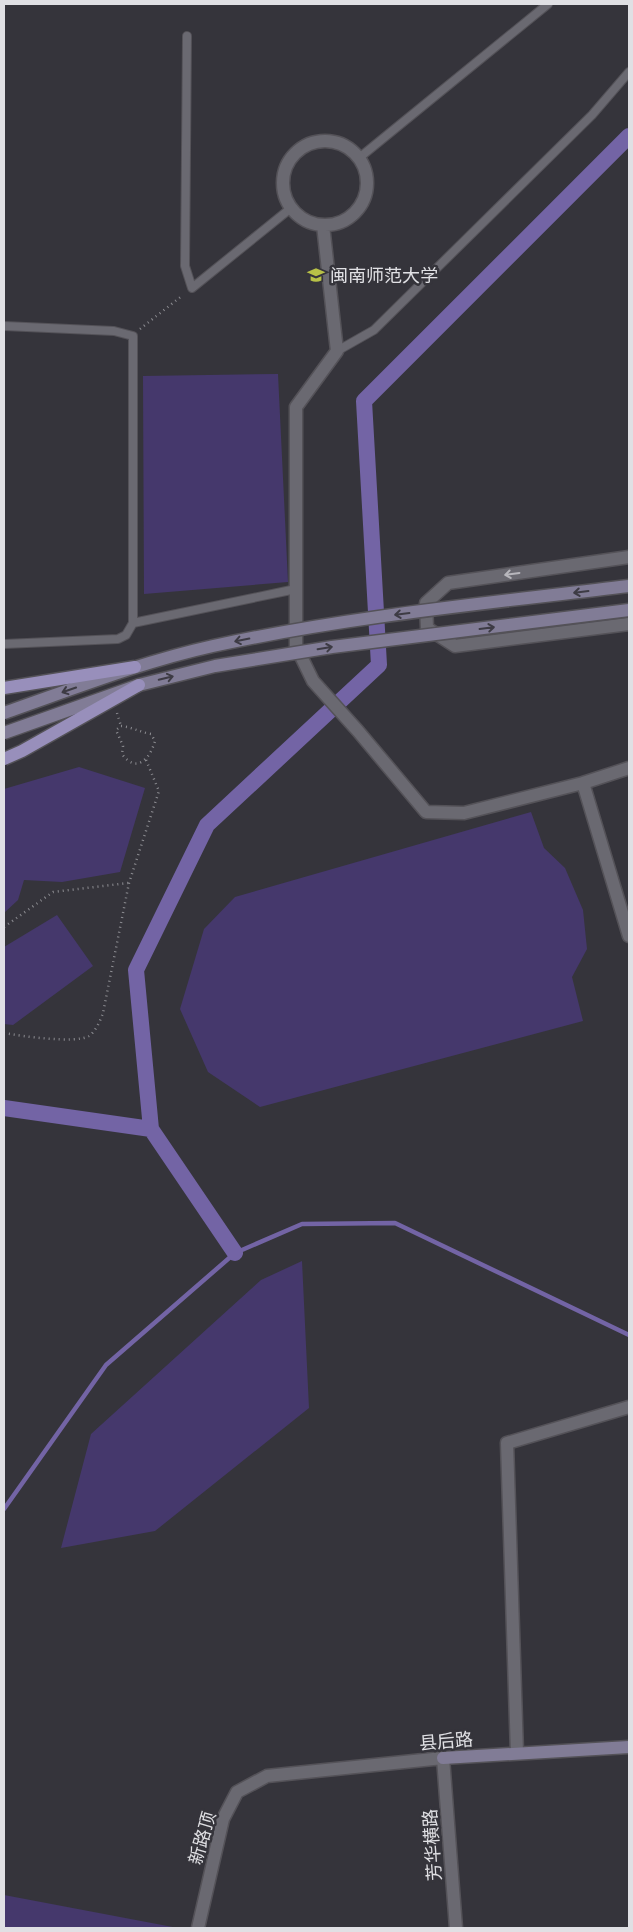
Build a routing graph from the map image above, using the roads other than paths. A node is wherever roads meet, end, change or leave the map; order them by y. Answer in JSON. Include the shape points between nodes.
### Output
{"nodes":[{"id":1,"x":548,"y":4,"type":"edge"},
{"id":2,"x":187,"y":36,"type":"dead end"},
{"id":3,"x":629,"y":72,"type":"edge"},
{"id":4,"x":359,"y":158,"type":"junction"},
{"id":5,"x":291,"y":208,"type":"junction"},
{"id":6,"x":324,"y":225,"type":"junction"},
{"id":7,"x":4,"y":326,"type":"edge"},
{"id":8,"x":337,"y":351,"type":"junction"},
{"id":9,"x":629,"y":557,"type":"edge"},
{"id":10,"x":629,"y":586,"type":"edge"},
{"id":11,"x":296,"y":589,"type":"junction"},
{"id":12,"x":629,"y":610,"type":"edge"},
{"id":13,"x":133,"y":623,"type":"junction"},
{"id":14,"x":629,"y":624,"type":"edge"},
{"id":15,"x":4,"y":644,"type":"edge"},
{"id":16,"x":135,"y":667,"type":"junction"},
{"id":17,"x":139,"y":685,"type":"junction"},
{"id":18,"x":4,"y":688,"type":"edge"},
{"id":19,"x":4,"y":713,"type":"edge"},
{"id":20,"x":4,"y":733,"type":"edge"},
{"id":21,"x":4,"y":759,"type":"edge"},
{"id":22,"x":629,"y":768,"type":"edge"},
{"id":23,"x":584,"y":783,"type":"junction"},
{"id":24,"x":629,"y":936,"type":"edge"},
{"id":25,"x":629,"y":1407,"type":"edge"},
{"id":26,"x":629,"y":1747,"type":"edge"},
{"id":27,"x":517,"y":1753,"type":"junction"},
{"id":28,"x":443,"y":1758,"type":"junction"},
{"id":29,"x":267,"y":1776,"type":"joint"},
{"id":30,"x":198,"y":1928,"type":"edge"},
{"id":31,"x":456,"y":1928,"type":"edge"}],
"edges":[{"from":1,"to":4,"type":"lane"},
{"from":2,"to":5,"type":"lane","via":[[185,266],[192,288]]},
{"from":3,"to":8,"type":"lane","via":[[592,115],[374,330]]},
{"from":4,"to":5,"type":"street","via":[[338,142],[311,142],[299,148],[287,164],[282,183]]},
{"from":4,"to":6,"type":"street","via":[[365,170],[365,196],[358,208],[343,220]]},
{"from":5,"to":6,"type":"street","via":[[311,223]]},
{"from":6,"to":8,"type":"street"},
{"from":7,"to":13,"type":"lane","via":[[114,331],[133,336]]},
{"from":8,"to":11,"type":"street","via":[[296,407]]},
{"from":9,"to":14,"type":"street","one_way":true,"via":[[448,583],[426,602],[427,628],[455,646]]},
{"from":10,"to":16,"type":"street","one_way":true,"bridge":true,"via":[[327,624],[212,646]]},
{"from":11,"to":13,"type":"lane"},
{"from":11,"to":23,"type":"street","via":[[296,646],[313,681],[426,812],[464,813]]},
{"from":17,"to":12,"type":"street","one_way":true,"bridge":true,"via":[[215,666],[332,646]]},
{"from":13,"to":15,"type":"lane","via":[[126,635],[118,639]]},
{"from":16,"to":18,"type":"main road","bridge":true},
{"from":16,"to":19,"type":"street","one_way":true,"bridge":true},
{"from":17,"to":20,"type":"street","bridge":true},
{"from":17,"to":21,"type":"main road","bridge":true},
{"from":22,"to":23,"type":"street"},
{"from":23,"to":24,"type":"street"},
{"from":25,"to":27,"type":"street","via":[[507,1443]]},
{"from":26,"to":27,"type":"street","name":"县后路"},
{"from":27,"to":28,"type":"street","name":"县后路"},
{"from":28,"to":29,"type":"street","name":"县后路"},
{"from":28,"to":31,"type":"street","name":"芳华横路"},
{"from":29,"to":30,"type":"street","name":"新路顶","via":[[237,1792],[223,1819]]}]}
